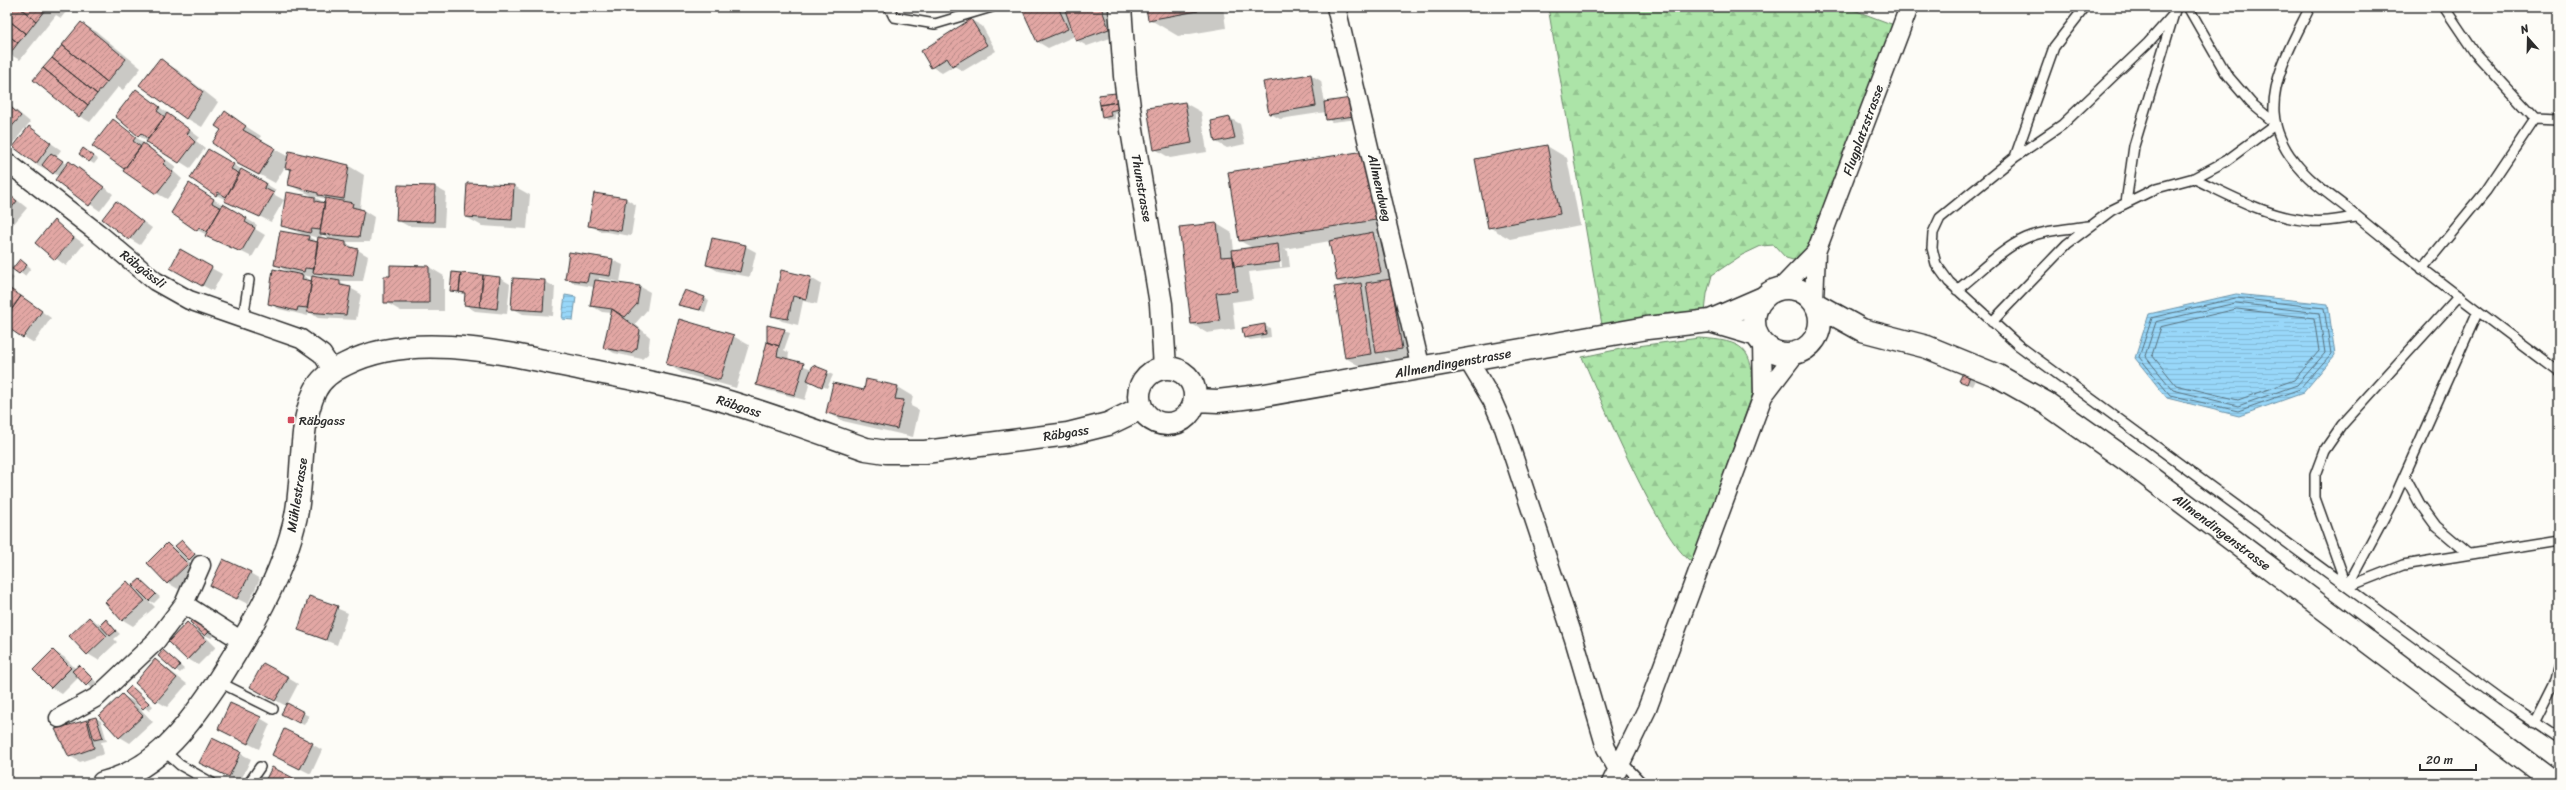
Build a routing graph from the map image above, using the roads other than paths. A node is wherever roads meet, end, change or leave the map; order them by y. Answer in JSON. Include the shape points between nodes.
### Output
{"nodes":[{"id":1,"x":889,"y":7,"type":"edge"},
{"id":2,"x":992,"y":7,"type":"edge"},
{"id":3,"x":1120,"y":7,"type":"edge"},
{"id":4,"x":1336,"y":7,"type":"edge"},
{"id":5,"x":1908,"y":7,"type":"edge"},
{"id":6,"x":2085,"y":7,"type":"edge"},
{"id":7,"x":2188,"y":7,"type":"edge"},
{"id":8,"x":2310,"y":7,"type":"edge"},
{"id":9,"x":2444,"y":7,"type":"edge"},
{"id":10,"x":2174,"y":11,"type":"edge"},
{"id":11,"x":2535,"y":118,"type":"junction"},
{"id":12,"x":2559,"y":119,"type":"edge"},
{"id":13,"x":2276,"y":124,"type":"junction"},
{"id":14,"x":2015,"y":157,"type":"junction"},
{"id":15,"x":7,"y":162,"type":"edge"},
{"id":16,"x":2193,"y":178,"type":"junction"},
{"id":17,"x":2126,"y":203,"type":"junction"},
{"id":18,"x":2358,"y":217,"type":"junction"},
{"id":19,"x":2091,"y":226,"type":"junction"},
{"id":20,"x":1816,"y":252,"type":"junction"},
{"id":21,"x":2422,"y":269,"type":"junction"},
{"id":22,"x":250,"y":280,"type":"dead end"},
{"id":23,"x":1957,"y":290,"type":"junction"},
{"id":24,"x":1772,"y":293,"type":"junction"},
{"id":25,"x":2459,"y":296,"type":"junction"},
{"id":26,"x":1815,"y":303,"type":"junction"},
{"id":27,"x":2478,"y":311,"type":"junction"},
{"id":28,"x":243,"y":319,"type":"junction"},
{"id":29,"x":1710,"y":321,"type":"junction"},
{"id":30,"x":1992,"y":322,"type":"junction"},
{"id":31,"x":1862,"y":330,"type":"junction"},
{"id":32,"x":1759,"y":339,"type":"junction"},
{"id":33,"x":1816,"y":340,"type":"junction"},
{"id":34,"x":1795,"y":354,"type":"junction"},
{"id":35,"x":1468,"y":360,"type":"junction"},
{"id":36,"x":1165,"y":368,"type":"junction"},
{"id":37,"x":1421,"y":369,"type":"junction"},
{"id":38,"x":333,"y":371,"type":"junction"},
{"id":39,"x":2559,"y":372,"type":"edge"},
{"id":40,"x":1762,"y":396,"type":"junction"},
{"id":41,"x":1194,"y":400,"type":"junction"},
{"id":42,"x":1141,"y":408,"type":"junction"},
{"id":43,"x":2405,"y":476,"type":"junction"},
{"id":44,"x":2559,"y":540,"type":"edge"},
{"id":45,"x":2469,"y":554,"type":"junction"},
{"id":46,"x":201,"y":565,"type":"dead end"},
{"id":47,"x":2347,"y":587,"type":"junction"},
{"id":48,"x":184,"y":604,"type":"junction"},
{"id":49,"x":242,"y":641,"type":"junction"},
{"id":50,"x":2559,"y":664,"type":"edge"},
{"id":51,"x":217,"y":681,"type":"junction"},
{"id":52,"x":273,"y":709,"type":"dead end"},
{"id":53,"x":59,"y":718,"type":"dead end"},
{"id":54,"x":2534,"y":723,"type":"junction"},
{"id":55,"x":2559,"y":739,"type":"edge"},
{"id":56,"x":164,"y":751,"type":"junction"},
{"id":57,"x":260,"y":767,"type":"dead end"},
{"id":58,"x":1617,"y":772,"type":"edge"},
{"id":59,"x":103,"y":783,"type":"edge"},
{"id":60,"x":212,"y":783,"type":"edge"},
{"id":61,"x":249,"y":783,"type":"edge"},
{"id":62,"x":1642,"y":783,"type":"edge"},
{"id":63,"x":2555,"y":783,"type":"edge"}],
"edges":[{"from":1,"to":2,"type":"lane","via":[[894,17],[935,24]]},
{"from":3,"to":36,"type":"street","name":"Thunstrasse","via":[[1132,130],[1161,304]]},
{"from":4,"to":37,"type":"street","name":"Allmendweg"},
{"from":5,"to":20,"type":"street","name":"Flugplatzstrasse"},
{"from":6,"to":14,"type":"lane","via":[[2054,47]]},
{"from":7,"to":13,"type":"lane","via":[[2227,75],[2251,103]]},
{"from":8,"to":13,"type":"lane","via":[[2279,77],[2274,97]]},
{"from":9,"to":11,"type":"lane","via":[[2475,53]]},
{"from":10,"to":14,"type":"lane","via":[[2148,43],[2062,125]]},
{"from":10,"to":17,"type":"lane","via":[[2134,146]]},
{"from":11,"to":12,"type":"lane"},
{"from":11,"to":21,"type":"lane","via":[[2486,192]]},
{"from":13,"to":16,"type":"lane","via":[[2226,161]]},
{"from":13,"to":18,"type":"lane","via":[[2283,144],[2294,162]]},
{"from":14,"to":23,"type":"lane","via":[[1940,218],[1933,233],[1932,248],[1936,264]]},
{"from":15,"to":28,"type":"street","name":"Räbgässli","via":[[155,281],[189,300]]},
{"from":16,"to":17,"type":"lane","via":[[2158,188]]},
{"from":16,"to":18,"type":"lane","via":[[2263,211],[2288,219],[2314,222]]},
{"from":17,"to":19,"type":"lane"},
{"from":18,"to":21,"type":"lane"},
{"from":19,"to":23,"type":"lane","via":[[2044,232],[2025,238]]},
{"from":19,"to":30,"type":"lane","via":[[2067,244]]},
{"from":20,"to":24,"type":"street","name":"Flugplatzstrasse"},
{"from":20,"to":26,"type":"street","name":"Flugplatzstrasse"},
{"from":21,"to":25,"type":"lane"},
{"from":22,"to":28,"type":"lane"},
{"from":23,"to":30,"type":"lane"},
{"from":24,"to":26,"type":"street","via":[[1798,290]]},
{"from":24,"to":29,"type":"street","name":"Allmendingenstrasse"},
{"from":24,"to":32,"type":"street","via":[[1754,319]]},
{"from":25,"to":27,"type":"lane"},
{"from":25,"to":47,"type":"lane","via":[[2342,425],[2324,451],[2315,476],[2315,498]]},
{"from":26,"to":31,"type":"street","name":"Allmendingenstrasse"},
{"from":26,"to":33,"type":"street","via":[[1821,322]]},
{"from":27,"to":39,"type":"lane"},
{"from":27,"to":43,"type":"lane"},
{"from":28,"to":38,"type":"street","name":"Räbgässli","via":[[312,345],[322,354]]},
{"from":29,"to":32,"type":"street","name":"Allmendingenstrasse"},
{"from":29,"to":35,"type":"street","name":"Allmendingenstrasse","via":[[1647,328]]},
{"from":30,"to":47,"type":"lane","via":[[2018,345]]},
{"from":31,"to":33,"type":"street","name":"Allmendingenstrasse","via":[[1837,333]]},
{"from":31,"to":63,"type":"street","name":"Allmendingenstrasse","via":[[1904,340],[1950,356],[1998,376],[2046,403],[2134,466]]},
{"from":32,"to":34,"type":"street","via":[[1778,353]]},
{"from":32,"to":40,"type":"street"},
{"from":33,"to":34,"type":"street"},
{"from":34,"to":40,"type":"street"},
{"from":35,"to":37,"type":"street","name":"Allmendingenstrasse"},
{"from":35,"to":58,"type":"street","via":[[1492,400],[1503,425],[1576,646],[1606,748]]},
{"from":36,"to":41,"type":"street","via":[[1174,369],[1190,380],[1194,389]]},
{"from":36,"to":42,"type":"street","via":[[1156,370],[1142,382],[1138,400]]},
{"from":37,"to":41,"type":"street","name":"Allmendingenstrasse","via":[[1241,398]]},
{"from":38,"to":42,"type":"street","name":"Räbgass","via":[[358,358],[384,351],[422,347],[468,347],[676,387],[866,449],[886,452],[925,452],[1068,434],[1108,424]]},
{"from":38,"to":49,"type":"street","name":"Mühlestrasse","via":[[315,390],[310,404],[297,514],[291,538],[270,588]]},
{"from":40,"to":58,"type":"street","via":[[1647,709]]},
{"from":41,"to":42,"type":"street","via":[[1188,415],[1172,424],[1154,421]]},
{"from":43,"to":45,"type":"lane","via":[[2420,504],[2436,526]]},
{"from":43,"to":47,"type":"lane"},
{"from":44,"to":45,"type":"lane"},
{"from":45,"to":47,"type":"lane","via":[[2403,565]]},
{"from":46,"to":48,"type":"street"},
{"from":47,"to":54,"type":"lane"},
{"from":48,"to":49,"type":"street"},
{"from":48,"to":53,"type":"street","via":[[156,641],[97,697]]},
{"from":49,"to":51,"type":"street","name":"Mühlestrasse"},
{"from":50,"to":54,"type":"lane","via":[[2555,681]]},
{"from":51,"to":52,"type":"lane"},
{"from":51,"to":56,"type":"street","name":"Mühlestrasse","via":[[184,731]]},
{"from":54,"to":55,"type":"lane"},
{"from":56,"to":59,"type":"street","name":"Mühlestrasse","via":[[140,768]]},
{"from":56,"to":60,"type":"lane","via":[[180,765]]},
{"from":57,"to":61,"type":"lane"},
{"from":58,"to":62,"type":"lane"}]}
